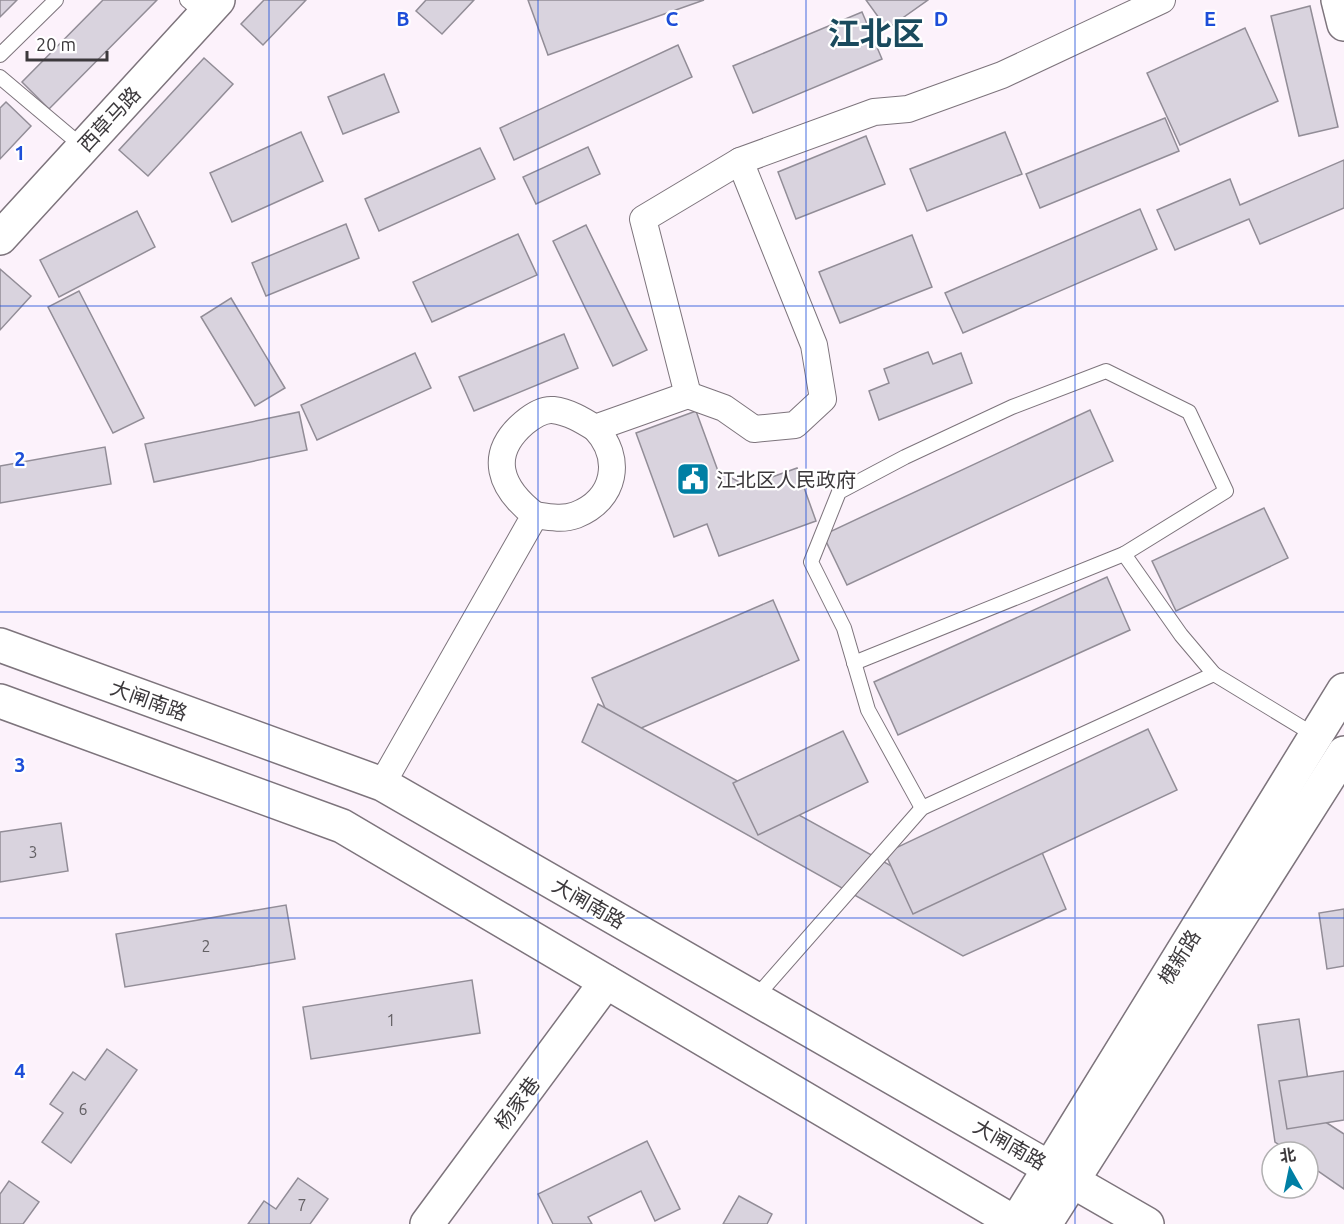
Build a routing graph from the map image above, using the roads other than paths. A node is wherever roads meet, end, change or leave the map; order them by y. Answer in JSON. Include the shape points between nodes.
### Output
{"nodes":[{"id":1,"x":56,"y":0,"type":"edge"},
{"id":2,"x":1162,"y":0,"type":"edge"},
{"id":3,"x":1338,"y":0,"type":"edge"},
{"id":4,"x":203,"y":5,"type":"edge"},
{"id":5,"x":1344,"y":24,"type":"edge"},
{"id":6,"x":0,"y":55,"type":"edge"},
{"id":7,"x":0,"y":77,"type":"edge"},
{"id":8,"x":83,"y":147,"type":"junction"},
{"id":9,"x":740,"y":161,"type":"junction"},
{"id":10,"x":0,"y":238,"type":"edge"},
{"id":11,"x":688,"y":395,"type":"junction"},
{"id":12,"x":595,"y":428,"type":"junction"},
{"id":13,"x":535,"y":514,"type":"junction"},
{"id":14,"x":1124,"y":554,"type":"junction"},
{"id":15,"x":0,"y":645,"type":"edge"},
{"id":16,"x":854,"y":663,"type":"junction"},
{"id":17,"x":1214,"y":674,"type":"junction"},
{"id":18,"x":1344,"y":690,"type":"edge"},
{"id":19,"x":0,"y":701,"type":"edge"},
{"id":20,"x":1316,"y":736,"type":"junction"},
{"id":21,"x":1344,"y":753,"type":"edge"},
{"id":22,"x":382,"y":784,"type":"junction"},
{"id":23,"x":922,"y":808,"type":"junction"},
{"id":24,"x":606,"y":982,"type":"junction"},
{"id":25,"x":755,"y":998,"type":"junction"},
{"id":26,"x":1061,"y":1173,"type":"junction"},
{"id":27,"x":427,"y":1224,"type":"edge"},
{"id":28,"x":1023,"y":1224,"type":"edge"},
{"id":29,"x":1147,"y":1224,"type":"edge"}],
"edges":[{"from":1,"to":6,"type":"lane"},
{"from":2,"to":9,"type":"street","via":[[1002,75],[908,109],[874,112]]},
{"from":3,"to":5,"type":"main road"},
{"from":4,"to":8,"type":"main road","name":"西草马路"},
{"from":7,"to":8,"type":"lane"},
{"from":8,"to":10,"type":"main road","name":"西草马路"},
{"from":9,"to":11,"type":"street","via":[[643,219]]},
{"from":9,"to":11,"type":"street","via":[[814,345],[823,399],[795,425],[754,429],[724,408]]},
{"from":11,"to":12,"type":"street"},
{"from":12,"to":13,"type":"street","via":[[606,439],[612,456],[608,489],[595,504],[576,515],[554,519]]},
{"from":12,"to":13,"type":"street","via":[[573,415],[550,410],[531,417],[508,438],[502,462],[505,483],[518,502]]},
{"from":13,"to":22,"type":"street"},
{"from":14,"to":16,"type":"lane"},
{"from":14,"to":16,"type":"lane","via":[[1226,491],[1189,412],[1106,371],[1012,407],[839,492],[811,562],[844,628]]},
{"from":14,"to":17,"type":"lane","via":[[1180,635]]},
{"from":15,"to":22,"type":"main road","name":"大闸南路"},
{"from":16,"to":23,"type":"lane","via":[[868,710]]},
{"from":17,"to":20,"type":"lane"},
{"from":17,"to":23,"type":"lane"},
{"from":18,"to":20,"type":"main road","name":"槐新路"},
{"from":19,"to":24,"type":"main road","via":[[342,826]]},
{"from":20,"to":26,"type":"main road","name":"槐新路"},
{"from":21,"to":26,"type":"main road","name":"槐新路"},
{"from":22,"to":25,"type":"main road","name":"大闸南路"},
{"from":23,"to":25,"type":"lane"},
{"from":24,"to":27,"type":"main road","name":"杨家巷"},
{"from":24,"to":28,"type":"main road"},
{"from":25,"to":26,"type":"main road","name":"大闸南路"},
{"from":26,"to":28,"type":"main road","name":"槐新路"},
{"from":26,"to":29,"type":"main road","name":"大闸南路"}]}
